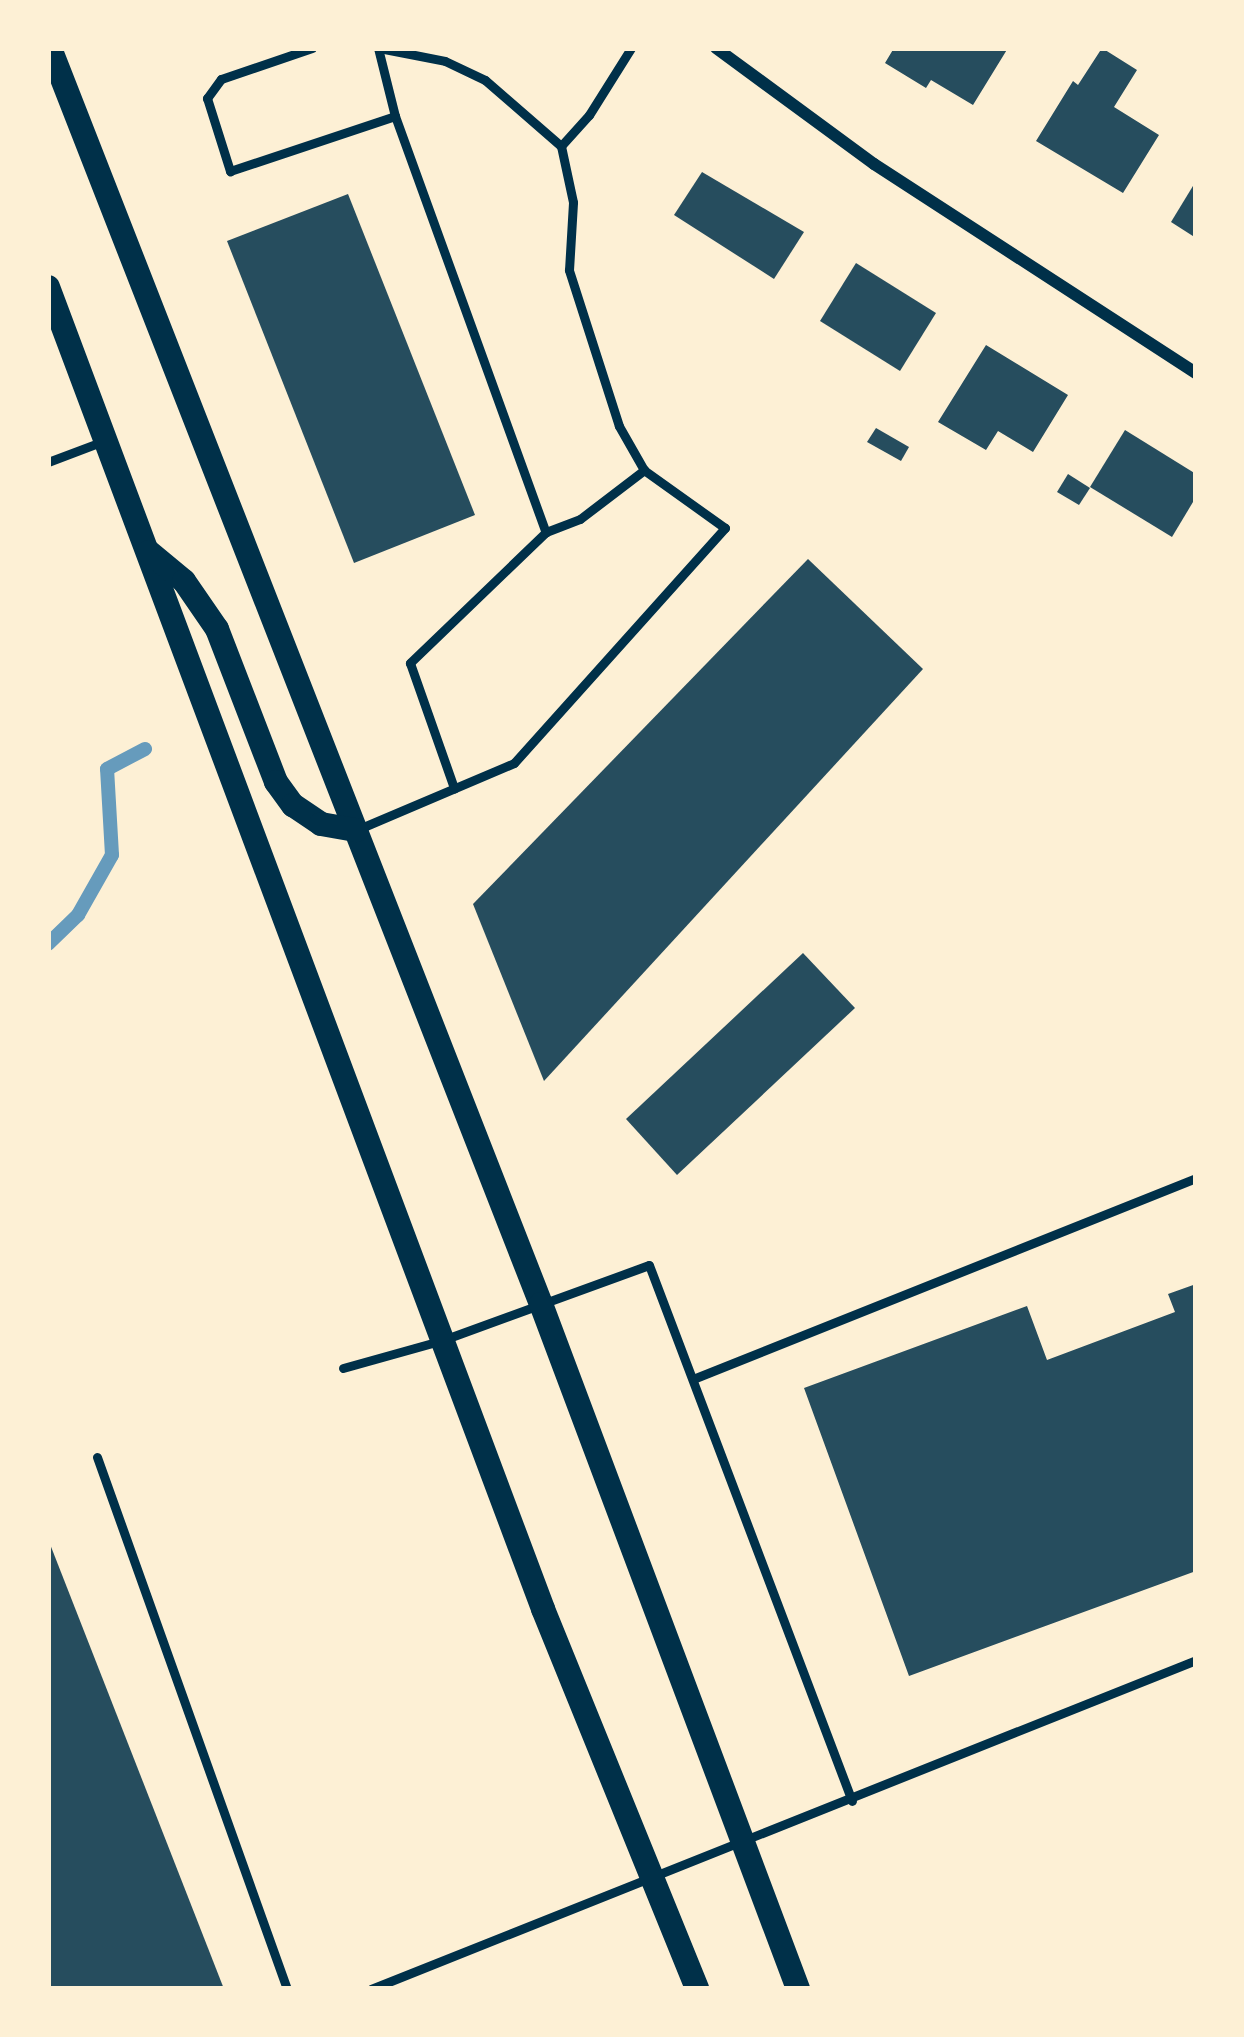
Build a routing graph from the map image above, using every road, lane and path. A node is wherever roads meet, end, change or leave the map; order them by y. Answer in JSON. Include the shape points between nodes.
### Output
{"nodes":[{"id":1,"x":50,"y":48,"type":"edge"},
{"id":2,"x":312,"y":48,"type":"edge"},
{"id":3,"x":378,"y":48,"type":"edge"},
{"id":4,"x":631,"y":48,"type":"edge"},
{"id":5,"x":716,"y":48,"type":"edge"},
{"id":6,"x":394,"y":116,"type":"junction"},
{"id":7,"x":561,"y":146,"type":"junction"},
{"id":8,"x":48,"y":287,"type":"edge"},
{"id":9,"x":1196,"y":373,"type":"edge"},
{"id":10,"x":106,"y":440,"type":"junction"},
{"id":11,"x":48,"y":462,"type":"edge"},
{"id":12,"x":644,"y":470,"type":"junction"},
{"id":13,"x":546,"y":532,"type":"junction"},
{"id":14,"x":147,"y":550,"type":"junction"},
{"id":15,"x":454,"y":788,"type":"junction"},
{"id":16,"x":356,"y":830,"type":"junction"},
{"id":17,"x":1196,"y":1178,"type":"edge"},
{"id":18,"x":541,"y":1304,"type":"junction"},
{"id":19,"x":443,"y":1340,"type":"junction"},
{"id":20,"x":343,"y":1368,"type":"dead end"},
{"id":21,"x":693,"y":1379,"type":"junction"},
{"id":22,"x":98,"y":1457,"type":"dead end"},
{"id":23,"x":1196,"y":1660,"type":"edge"},
{"id":24,"x":852,"y":1801,"type":"junction"},
{"id":25,"x":744,"y":1844,"type":"junction"},
{"id":26,"x":650,"y":1879,"type":"junction"},
{"id":27,"x":286,"y":1989,"type":"edge"},
{"id":28,"x":370,"y":1989,"type":"edge"},
{"id":29,"x":697,"y":1989,"type":"edge"},
{"id":30,"x":798,"y":1989,"type":"edge"}],
"edges":[{"from":1,"to":16,"type":"main road"},
{"from":2,"to":6,"type":"lane","via":[[221,80],[207,98],[230,171]]},
{"from":3,"to":6,"type":"lane"},
{"from":3,"to":7,"type":"lane","via":[[445,61],[485,80]]},
{"from":4,"to":7,"type":"lane"},
{"from":5,"to":9,"type":"street","via":[[874,164]]},
{"from":6,"to":13,"type":"lane"},
{"from":7,"to":12,"type":"lane","via":[[573,202],[569,270],[619,426]]},
{"from":8,"to":10,"type":"main road"},
{"from":10,"to":11,"type":"lane"},
{"from":10,"to":14,"type":"main road"},
{"from":12,"to":13,"type":"lane","via":[[580,519]]},
{"from":12,"to":15,"type":"lane","via":[[725,528],[514,763]]},
{"from":13,"to":15,"type":"lane","via":[[410,663]]},
{"from":14,"to":16,"type":"main road","via":[[184,581],[217,629],[284,794],[321,824]]},
{"from":14,"to":19,"type":"main road"},
{"from":15,"to":16,"type":"lane"},
{"from":16,"to":18,"type":"main road"},
{"from":17,"to":21,"type":"lane"},
{"from":18,"to":19,"type":"lane"},
{"from":18,"to":21,"type":"lane","via":[[649,1264]]},
{"from":18,"to":25,"type":"main road"},
{"from":19,"to":20,"type":"lane"},
{"from":19,"to":26,"type":"main road"},
{"from":21,"to":24,"type":"lane"},
{"from":22,"to":27,"type":"lane"},
{"from":23,"to":24,"type":"lane"},
{"from":24,"to":25,"type":"lane"},
{"from":25,"to":26,"type":"lane"},
{"from":25,"to":30,"type":"main road"},
{"from":26,"to":28,"type":"lane"},
{"from":26,"to":29,"type":"main road"}]}
